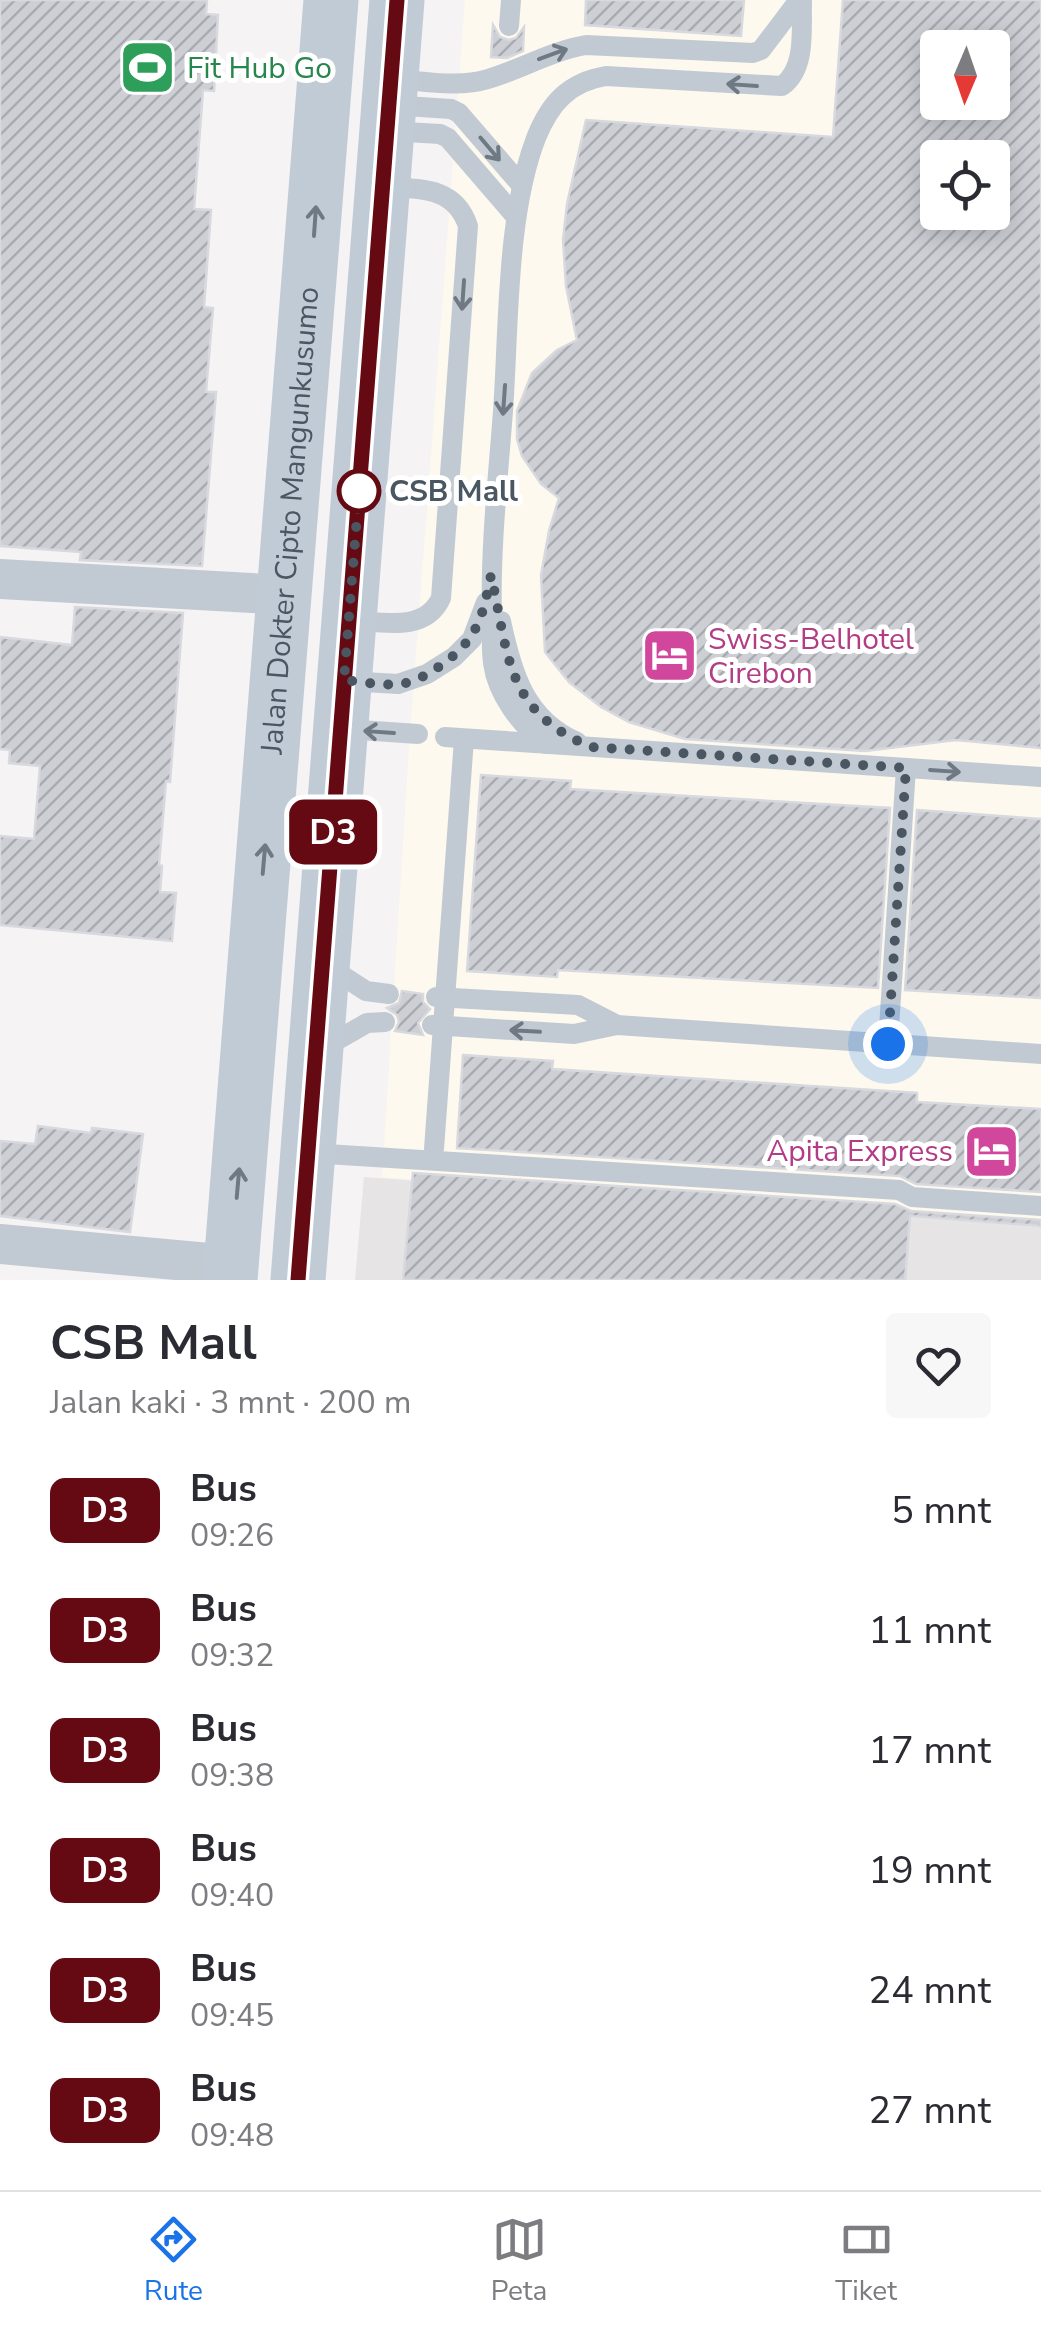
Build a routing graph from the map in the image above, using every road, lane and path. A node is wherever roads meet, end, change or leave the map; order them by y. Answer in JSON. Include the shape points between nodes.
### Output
{"nodes":[{"id":1,"x":331,"y":0,"type":"edge"},
{"id":2,"x":397,"y":0,"type":"edge"},
{"id":3,"x":511,"y":0,"type":"edge"},
{"id":4,"x":800,"y":0,"type":"edge"},
{"id":5,"x":510,"y":26,"type":"dead end"},
{"id":6,"x":389,"y":105,"type":"junction"},
{"id":7,"x":522,"y":186,"type":"junction"},
{"id":8,"x":382,"y":187,"type":"junction"},
{"id":9,"x":516,"y":216,"type":"junction"},
{"id":10,"x":491,"y":575,"type":"junction"},
{"id":11,"x":0,"y":579,"type":"edge"},
{"id":12,"x":286,"y":595,"type":"junction"},
{"id":13,"x":349,"y":619,"type":"junction"},
{"id":14,"x":342,"y":705,"type":"junction"},
{"id":15,"x":418,"y":734,"type":"dead end"},
{"id":16,"x":546,"y":744,"type":"junction"},
{"id":17,"x":591,"y":747,"type":"junction"},
{"id":18,"x":906,"y":768,"type":"junction"},
{"id":19,"x":1041,"y":777,"type":"edge"},
{"id":20,"x":323,"y":962,"type":"junction"},
{"id":21,"x":389,"y":994,"type":"dead end"},
{"id":22,"x":440,"y":997,"type":"junction"},
{"id":23,"x":385,"y":1022,"type":"dead end"},
{"id":24,"x":618,"y":1025,"type":"junction"},
{"id":25,"x":437,"y":1026,"type":"junction"},
{"id":26,"x":888,"y":1044,"type":"junction"},
{"id":27,"x":316,"y":1054,"type":"junction"},
{"id":28,"x":1041,"y":1054,"type":"edge"},
{"id":29,"x":434,"y":1149,"type":"dead end"},
{"id":30,"x":308,"y":1153,"type":"junction"},
{"id":31,"x":1041,"y":1206,"type":"edge"},
{"id":32,"x":0,"y":1244,"type":"edge"},
{"id":33,"x":230,"y":1273,"type":"edge"},
{"id":34,"x":298,"y":1280,"type":"edge"}],
"edges":[{"from":12,"to":1,"type":"main road","name":"Jalan Dokter Cipto Mangunkusumo","one_way":true},
{"from":2,"to":6,"type":"main road"},
{"from":3,"to":5,"type":"lane"},
{"from":6,"to":4,"type":"lane","one_way":true,"via":[[586,45],[753,53]]},
{"from":4,"to":7,"type":"lane","one_way":true,"via":[[799,63],[782,86],[606,76],[576,84],[548,114]]},
{"from":6,"to":7,"type":"lane","one_way":true,"via":[[459,113]]},
{"from":6,"to":8,"type":"main road"},
{"from":6,"to":9,"type":"lane","via":[[448,138]]},
{"from":7,"to":9,"type":"lane"},
{"from":8,"to":13,"type":"main road"},
{"from":8,"to":13,"type":"lane","one_way":true,"via":[[440,192],[468,226],[441,598],[436,610],[404,623]]},
{"from":9,"to":10,"type":"lane","one_way":true},
{"from":10,"to":14,"type":"lane","via":[[480,624],[454,657],[428,674]]},
{"from":10,"to":16,"type":"lane","via":[[497,681]]},
{"from":10,"to":17,"type":"lane","via":[[521,693],[544,722]]},
{"from":11,"to":12,"type":"street"},
{"from":33,"to":12,"type":"main road","name":"Jalan Dokter Cipto Mangunkusumo","one_way":true},
{"from":13,"to":14,"type":"main road"},
{"from":15,"to":14,"type":"lane","one_way":true},
{"from":14,"to":20,"type":"main road"},
{"from":16,"to":17,"type":"lane"},
{"from":16,"to":22,"type":"lane","via":[[454,738]]},
{"from":17,"to":18,"type":"lane"},
{"from":18,"to":19,"type":"lane","one_way":true},
{"from":18,"to":26,"type":"lane"},
{"from":20,"to":21,"type":"lane","via":[[366,991]]},
{"from":20,"to":27,"type":"main road"},
{"from":22,"to":24,"type":"lane","via":[[578,1005]]},
{"from":22,"to":25,"type":"lane"},
{"from":23,"to":27,"type":"lane","via":[[367,1023]]},
{"from":24,"to":25,"type":"lane","one_way":true,"via":[[574,1034]]},
{"from":24,"to":26,"type":"lane"},
{"from":25,"to":29,"type":"lane"},
{"from":26,"to":28,"type":"lane"},
{"from":27,"to":30,"type":"main road"},
{"from":30,"to":31,"type":"lane","via":[[899,1190],[912,1197]]},
{"from":30,"to":34,"type":"main road"},
{"from":32,"to":33,"type":"street"}]}
